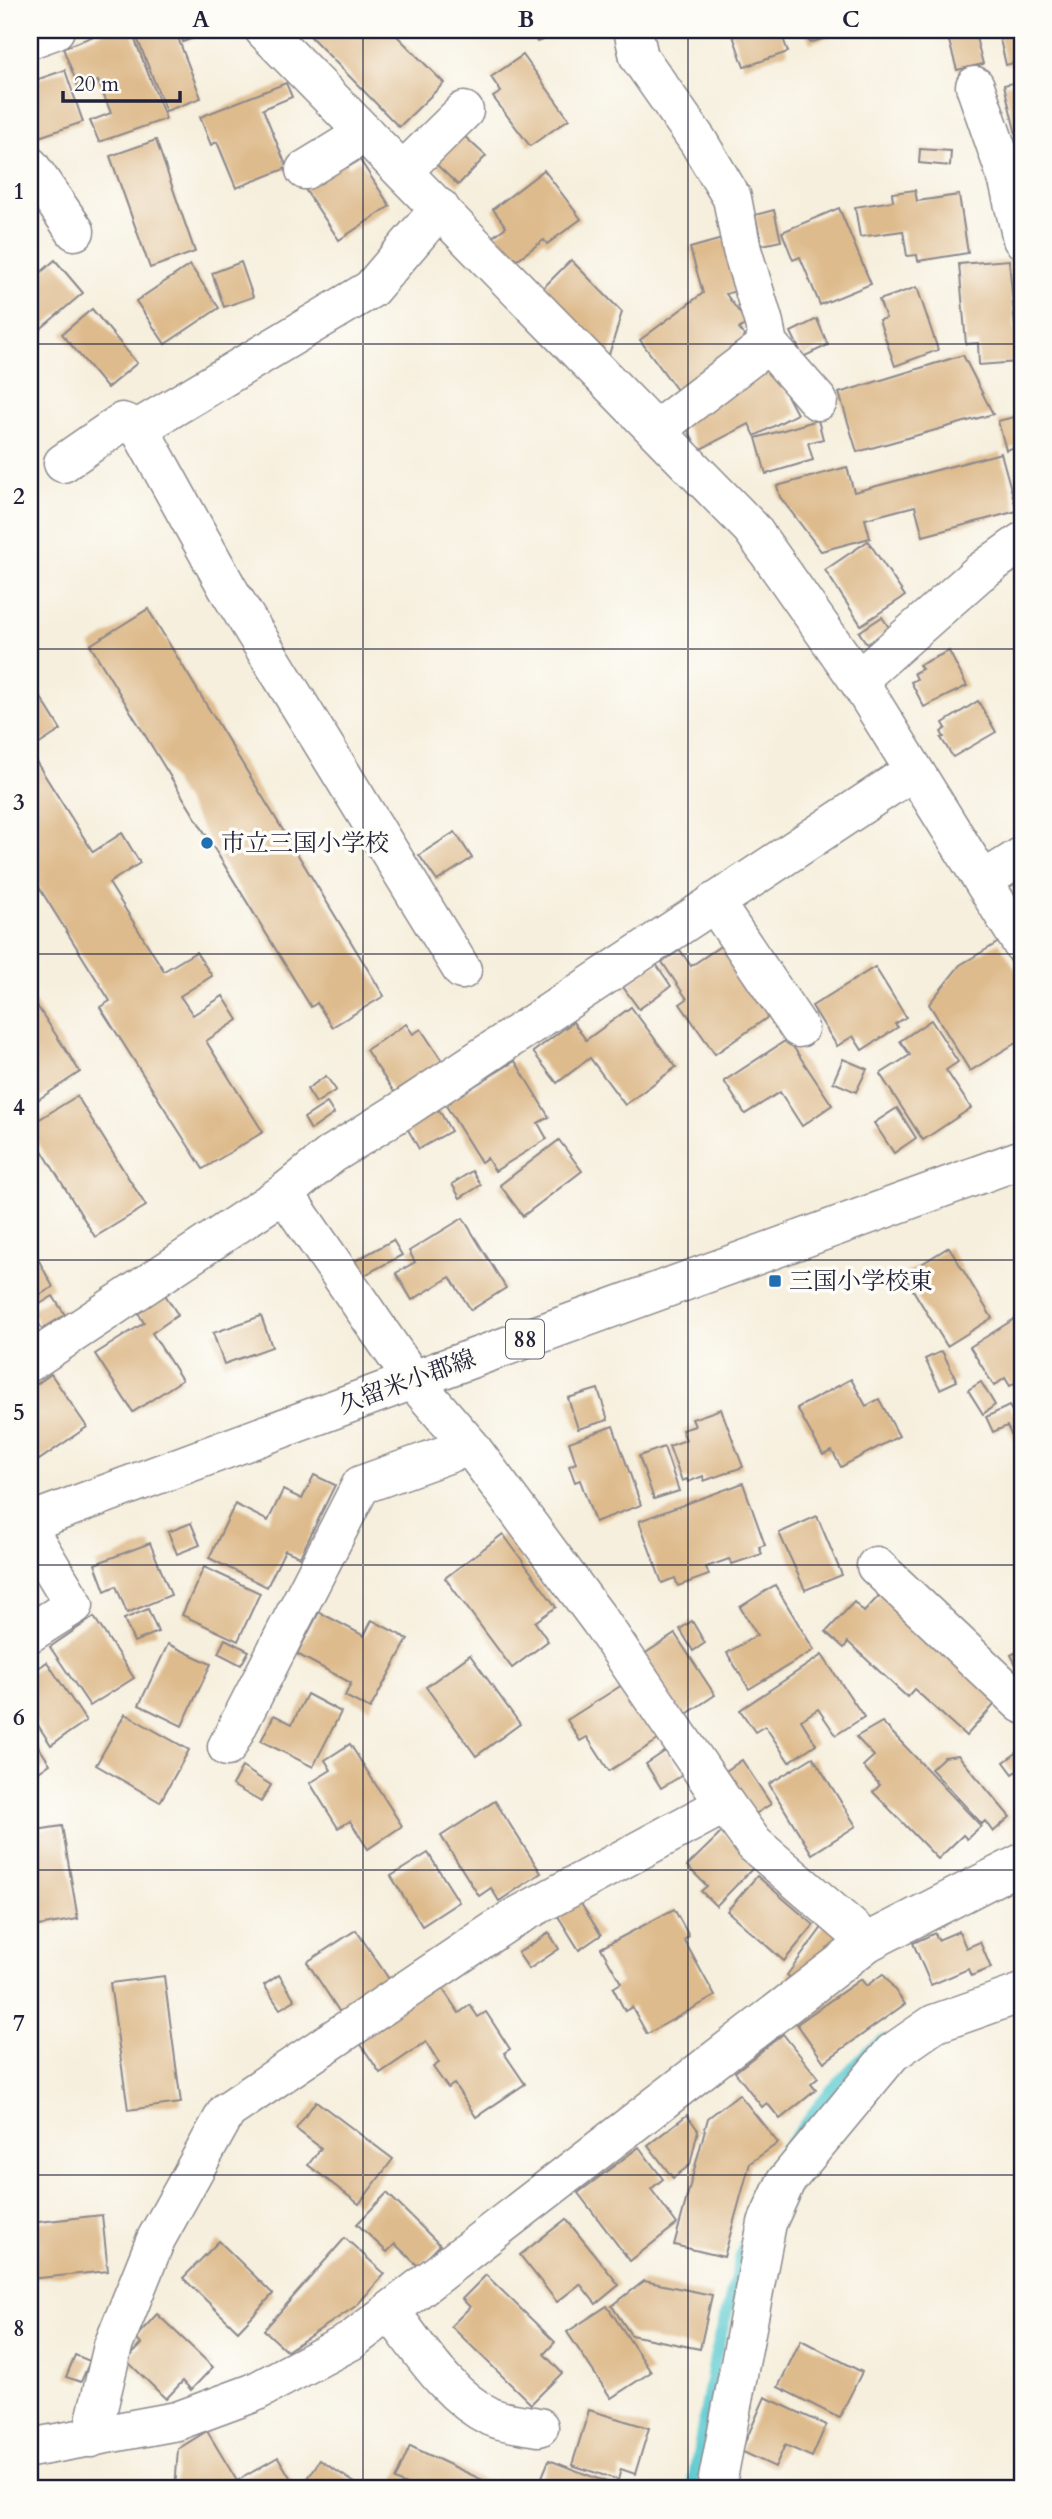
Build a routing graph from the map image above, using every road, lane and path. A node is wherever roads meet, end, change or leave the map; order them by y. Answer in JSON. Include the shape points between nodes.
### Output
{"nodes":[{"id":1,"x":55,"y":30,"type":"edge"},
{"id":2,"x":264,"y":30,"type":"edge"},
{"id":3,"x":633,"y":30,"type":"edge"},
{"id":4,"x":30,"y":39,"type":"edge"},
{"id":5,"x":975,"y":86,"type":"dead end"},
{"id":6,"x":464,"y":111,"type":"dead end"},
{"id":7,"x":365,"y":133,"type":"junction"},
{"id":8,"x":30,"y":166,"type":"edge"},
{"id":9,"x":304,"y":170,"type":"dead end"},
{"id":10,"x":403,"y":171,"type":"junction"},
{"id":11,"x":1015,"y":180,"type":"edge"},
{"id":12,"x":440,"y":208,"type":"junction"},
{"id":13,"x":75,"y":231,"type":"dead end"},
{"id":14,"x":1022,"y":239,"type":"edge"},
{"id":15,"x":768,"y":344,"type":"junction"},
{"id":16,"x":818,"y":401,"type":"dead end"},
{"id":17,"x":139,"y":428,"type":"junction"},
{"id":18,"x":656,"y":430,"type":"junction"},
{"id":19,"x":63,"y":463,"type":"dead end"},
{"id":20,"x":1022,"y":542,"type":"edge"},
{"id":21,"x":858,"y":680,"type":"junction"},
{"id":22,"x":913,"y":771,"type":"junction"},
{"id":23,"x":1022,"y":856,"type":"edge"},
{"id":24,"x":984,"y":880,"type":"junction"},
{"id":25,"x":715,"y":902,"type":"junction"},
{"id":26,"x":1022,"y":944,"type":"edge"},
{"id":27,"x":463,"y":970,"type":"dead end"},
{"id":28,"x":799,"y":1028,"type":"dead end"},
{"id":29,"x":1022,"y":1159,"type":"edge"},
{"id":30,"x":284,"y":1193,"type":"junction"},
{"id":31,"x":30,"y":1362,"type":"edge"},
{"id":32,"x":413,"y":1380,"type":"junction"},
{"id":33,"x":470,"y":1446,"type":"junction"},
{"id":34,"x":30,"y":1522,"type":"edge"},
{"id":35,"x":30,"y":1532,"type":"edge"},
{"id":36,"x":876,"y":1566,"type":"dead end"},
{"id":37,"x":30,"y":1633,"type":"edge"},
{"id":38,"x":1022,"y":1704,"type":"edge"},
{"id":39,"x":227,"y":1747,"type":"dead end"},
{"id":40,"x":724,"y":1804,"type":"junction"},
{"id":41,"x":1022,"y":1863,"type":"edge"},
{"id":42,"x":868,"y":1942,"type":"junction"},
{"id":43,"x":1022,"y":1993,"type":"edge"},
{"id":44,"x":390,"y":2311,"type":"junction"},
{"id":45,"x":539,"y":2427,"type":"dead end"},
{"id":46,"x":91,"y":2438,"type":"junction"},
{"id":47,"x":30,"y":2448,"type":"edge"},
{"id":48,"x":716,"y":2489,"type":"edge"}],
"edges":[{"from":1,"to":4,"type":"street"},
{"from":2,"to":7,"type":"street"},
{"from":3,"to":15,"type":"street","via":[[639,57],[732,198]]},
{"from":5,"to":11,"type":"street"},
{"from":6,"to":10,"type":"street"},
{"from":7,"to":9,"type":"street"},
{"from":7,"to":10,"type":"street"},
{"from":8,"to":13,"type":"street"},
{"from":10,"to":12,"type":"street"},
{"from":11,"to":14,"type":"street"},
{"from":12,"to":17,"type":"street","via":[[371,289]]},
{"from":12,"to":18,"type":"street"},
{"from":15,"to":16,"type":"street"},
{"from":15,"to":18,"type":"street"},
{"from":17,"to":19,"type":"street","via":[[122,422]]},
{"from":17,"to":27,"type":"street","via":[[228,589]]},
{"from":18,"to":21,"type":"street","via":[[752,529]]},
{"from":20,"to":21,"type":"street","via":[[979,573]]},
{"from":21,"to":22,"type":"street"},
{"from":22,"to":24,"type":"street"},
{"from":22,"to":25,"type":"street"},
{"from":23,"to":24,"type":"street"},
{"from":24,"to":26,"type":"street"},
{"from":25,"to":28,"type":"street"},
{"from":25,"to":30,"type":"street","via":[[331,1155]]},
{"from":29,"to":32,"type":"street","name":"久留米小郡線","number":"88"},
{"from":30,"to":31,"type":"street"},
{"from":30,"to":32,"type":"street"},
{"from":32,"to":33,"type":"street"},
{"from":32,"to":34,"type":"street","name":"久留米小郡線","number":"88"},
{"from":33,"to":39,"type":"street","via":[[361,1485]]},
{"from":33,"to":40,"type":"street","via":[[600,1621]]},
{"from":35,"to":37,"type":"street","via":[[74,1605]]},
{"from":36,"to":38,"type":"street"},
{"from":40,"to":42,"type":"street","via":[[754,1843]]},
{"from":40,"to":46,"type":"street","via":[[512,1919],[228,2111],[156,2239],[113,2346]]},
{"from":41,"to":42,"type":"street"},
{"from":42,"to":44,"type":"street"},
{"from":43,"to":48,"type":"street","via":[[934,2024],[892,2053],[786,2181],[767,2223]]},
{"from":44,"to":45,"type":"street","via":[[440,2375],[473,2407],[494,2418]]},
{"from":44,"to":46,"type":"street","via":[[351,2341],[253,2393],[177,2421]]},
{"from":46,"to":47,"type":"street"}]}
